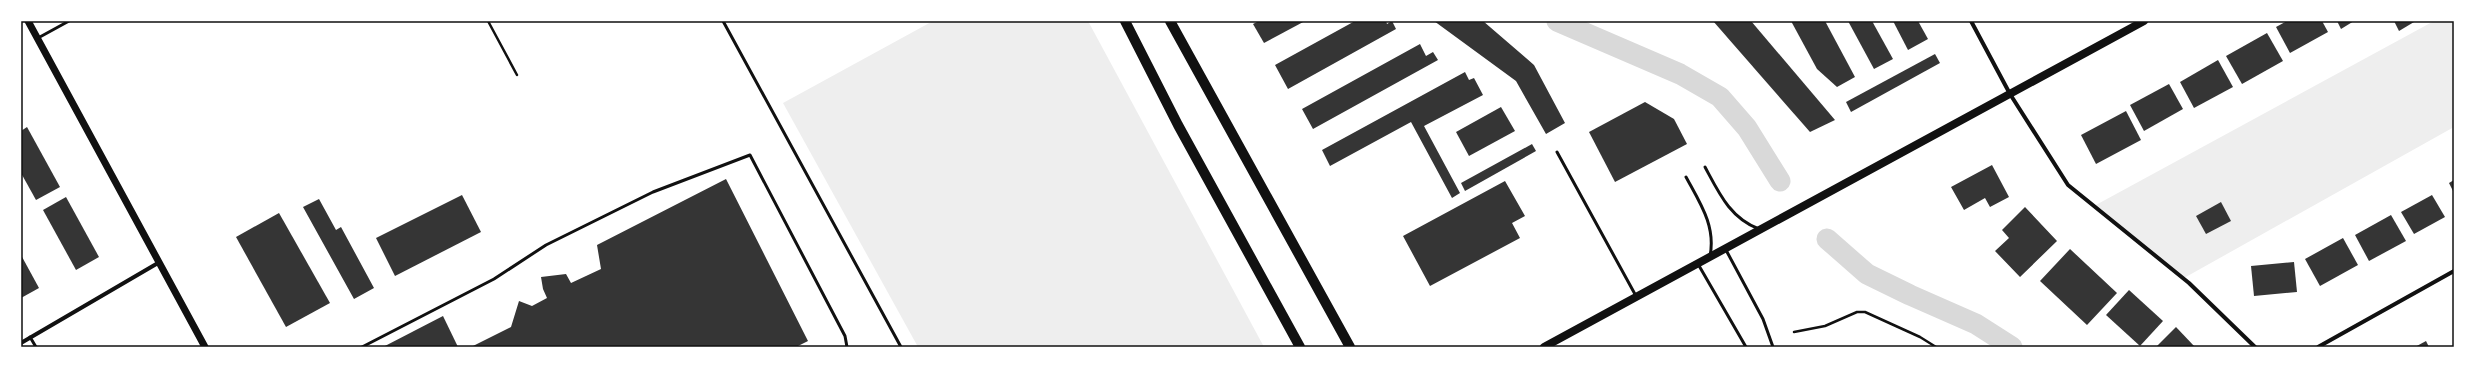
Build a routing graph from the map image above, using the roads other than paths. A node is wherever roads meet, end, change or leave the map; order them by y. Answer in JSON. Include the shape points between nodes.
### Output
{"nodes":[{"id":1,"x":28,"y":21,"type":"edge"},
{"id":2,"x":69,"y":21,"type":"edge"},
{"id":3,"x":723,"y":21,"type":"edge"},
{"id":4,"x":1125,"y":21,"type":"edge"},
{"id":5,"x":1170,"y":21,"type":"edge"},
{"id":6,"x":1971,"y":21,"type":"edge"},
{"id":7,"x":2144,"y":21,"type":"edge"},
{"id":8,"x":38,"y":38,"type":"junction"},
{"id":9,"x":2010,"y":94,"type":"junction"},
{"id":10,"x":1557,"y":152,"type":"dead end"},
{"id":11,"x":1705,"y":167,"type":"dead end"},
{"id":12,"x":1686,"y":177,"type":"dead end"},
{"id":13,"x":1761,"y":230,"type":"junction"},
{"id":14,"x":1726,"y":249,"type":"junction"},
{"id":15,"x":1709,"y":258,"type":"junction"},
{"id":16,"x":158,"y":263,"type":"junction"},
{"id":17,"x":1698,"y":264,"type":"junction"},
{"id":18,"x":2454,"y":271,"type":"edge"},
{"id":19,"x":1637,"y":297,"type":"junction"},
{"id":20,"x":30,"y":338,"type":"junction"},
{"id":21,"x":21,"y":343,"type":"edge"},
{"id":22,"x":36,"y":347,"type":"edge"},
{"id":23,"x":205,"y":347,"type":"edge"},
{"id":24,"x":362,"y":347,"type":"edge"},
{"id":25,"x":847,"y":347,"type":"edge"},
{"id":26,"x":901,"y":347,"type":"edge"},
{"id":27,"x":1300,"y":347,"type":"edge"},
{"id":28,"x":1350,"y":347,"type":"edge"},
{"id":29,"x":1544,"y":347,"type":"edge"},
{"id":30,"x":1746,"y":347,"type":"edge"},
{"id":31,"x":1773,"y":347,"type":"edge"},
{"id":32,"x":2255,"y":347,"type":"edge"},
{"id":33,"x":2318,"y":347,"type":"edge"}],
"edges":[{"from":1,"to":8,"type":"street"},
{"from":2,"to":8,"type":"lane"},
{"from":3,"to":26,"type":"lane"},
{"from":4,"to":27,"type":"main road","via":[[1178,125]]},
{"from":5,"to":28,"type":"main road"},
{"from":6,"to":9,"type":"street"},
{"from":7,"to":9,"type":"main road"},
{"from":8,"to":16,"type":"street"},
{"from":9,"to":13,"type":"main road"},
{"from":9,"to":32,"type":"street","via":[[2068,186],[2190,283]]},
{"from":10,"to":19,"type":"lane"},
{"from":11,"to":13,"type":"lane","via":[[1730,210],[1747,225]]},
{"from":12,"to":15,"type":"lane","via":[[1710,224],[1712,246]]},
{"from":13,"to":14,"type":"main road"},
{"from":14,"to":15,"type":"main road"},
{"from":14,"to":31,"type":"lane","via":[[1763,318]]},
{"from":15,"to":17,"type":"main road"},
{"from":16,"to":20,"type":"street"},
{"from":16,"to":23,"type":"street"},
{"from":17,"to":19,"type":"main road"},
{"from":17,"to":30,"type":"lane"},
{"from":18,"to":33,"type":"street"},
{"from":19,"to":29,"type":"main road"},
{"from":20,"to":21,"type":"street"},
{"from":20,"to":22,"type":"lane"},
{"from":24,"to":25,"type":"lane","via":[[494,279],[546,245],[653,192],[750,155],[845,336]]}]}
